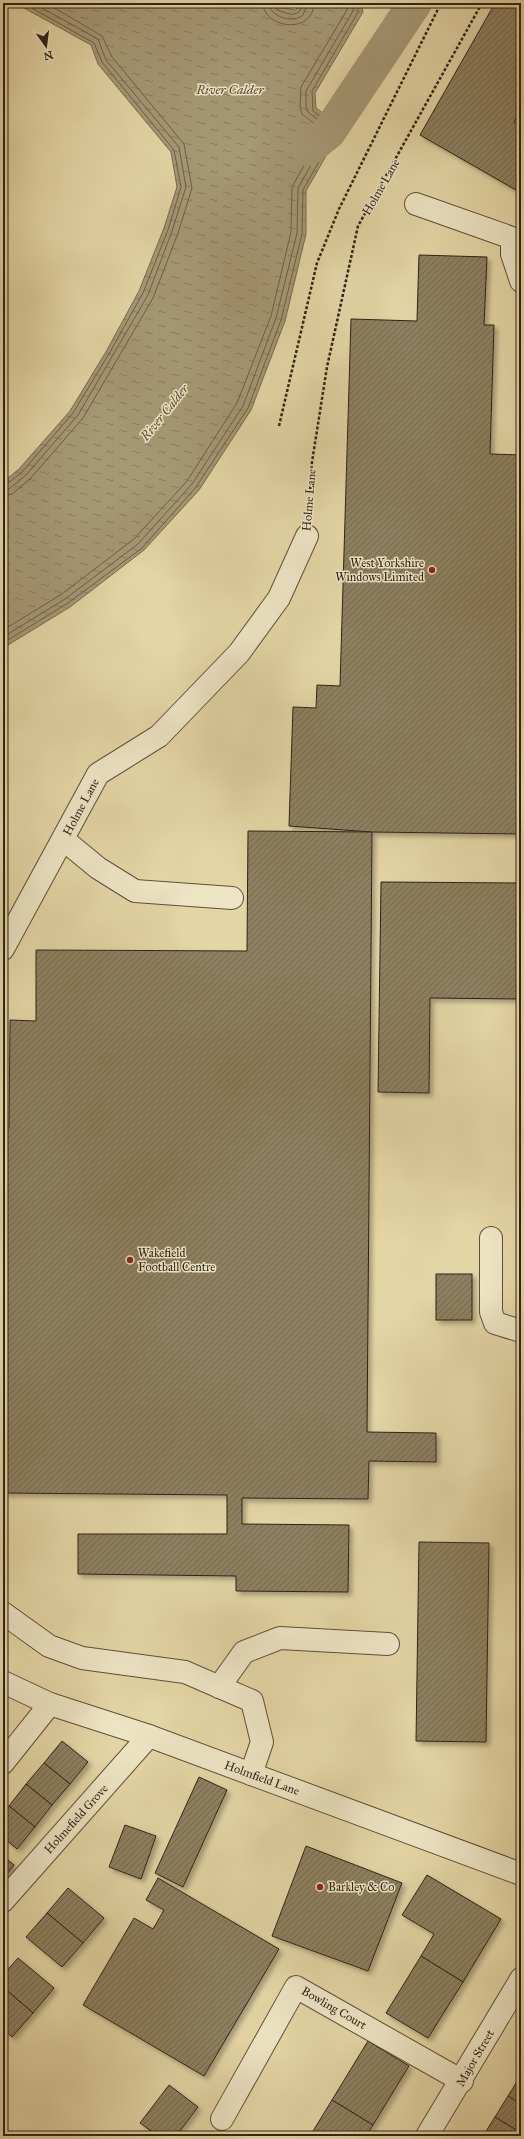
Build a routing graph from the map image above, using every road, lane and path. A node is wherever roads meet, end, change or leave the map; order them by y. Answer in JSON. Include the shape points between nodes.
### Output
{"nodes":[{"id":1,"x":441,"y":3,"type":"edge"},
{"id":2,"x":482,"y":3,"type":"edge"},
{"id":3,"x":416,"y":204,"type":"dead end"},
{"id":4,"x":517,"y":238,"type":"edge"},
{"id":5,"x":521,"y":281,"type":"edge"},
{"id":6,"x":279,"y":426,"type":"dead end"},
{"id":7,"x":307,"y":536,"type":"joint"},
{"id":8,"x":64,"y":840,"type":"junction"},
{"id":9,"x":232,"y":898,"type":"dead end"},
{"id":10,"x":3,"y":949,"type":"edge"},
{"id":11,"x":491,"y":1238,"type":"dead end"},
{"id":12,"x":521,"y":1331,"type":"edge"},
{"id":13,"x":3,"y":1613,"type":"edge"},
{"id":14,"x":388,"y":1644,"type":"dead end"},
{"id":15,"x":3,"y":1682,"type":"edge"},
{"id":16,"x":219,"y":1687,"type":"junction"},
{"id":17,"x":50,"y":1704,"type":"junction"},
{"id":18,"x":149,"y":1736,"type":"junction"},
{"id":19,"x":3,"y":1763,"type":"edge"},
{"id":20,"x":251,"y":1774,"type":"junction"},
{"id":21,"x":521,"y":1874,"type":"edge"},
{"id":22,"x":3,"y":1902,"type":"edge"},
{"id":23,"x":521,"y":1979,"type":"edge"},
{"id":24,"x":462,"y":2081,"type":"junction"},
{"id":25,"x":222,"y":2119,"type":"dead end"},
{"id":26,"x":427,"y":2136,"type":"edge"}],
"edges":[{"from":1,"to":6,"type":"path","via":[[338,209],[317,263]]},
{"from":2,"to":7,"type":"path","name":"Holme Lane","via":[[358,226],[327,367],[312,462]]},
{"from":3,"to":4,"type":"street"},
{"from":4,"to":5,"type":"street","via":[[512,254]]},
{"from":7,"to":8,"type":"street","name":"Holme Lane","via":[[279,598],[239,653],[159,736],[98,774]]},
{"from":8,"to":9,"type":"street","via":[[98,868],[135,891]]},
{"from":8,"to":10,"type":"street","name":"Holme Lane"},
{"from":11,"to":12,"type":"street","via":[[491,1312],[495,1323]]},
{"from":13,"to":16,"type":"street","via":[[49,1646],[82,1658],[185,1672]]},
{"from":14,"to":16,"type":"street","via":[[280,1638],[244,1652]]},
{"from":15,"to":17,"type":"street","name":"Holmfield Lane"},
{"from":16,"to":20,"type":"street","via":[[252,1702],[262,1742]]},
{"from":17,"to":18,"type":"street","name":"Holmfield Lane"},
{"from":17,"to":19,"type":"street"},
{"from":18,"to":20,"type":"street","name":"Holmfield Lane"},
{"from":18,"to":22,"type":"street","name":"Holmefield Grove"},
{"from":20,"to":21,"type":"street","name":"Holmfield Lane"},
{"from":23,"to":24,"type":"street","name":"Major Street"},
{"from":24,"to":25,"type":"street","name":"Bowling Court","via":[[296,1986]]},
{"from":24,"to":26,"type":"street","name":"Major Street"}]}
